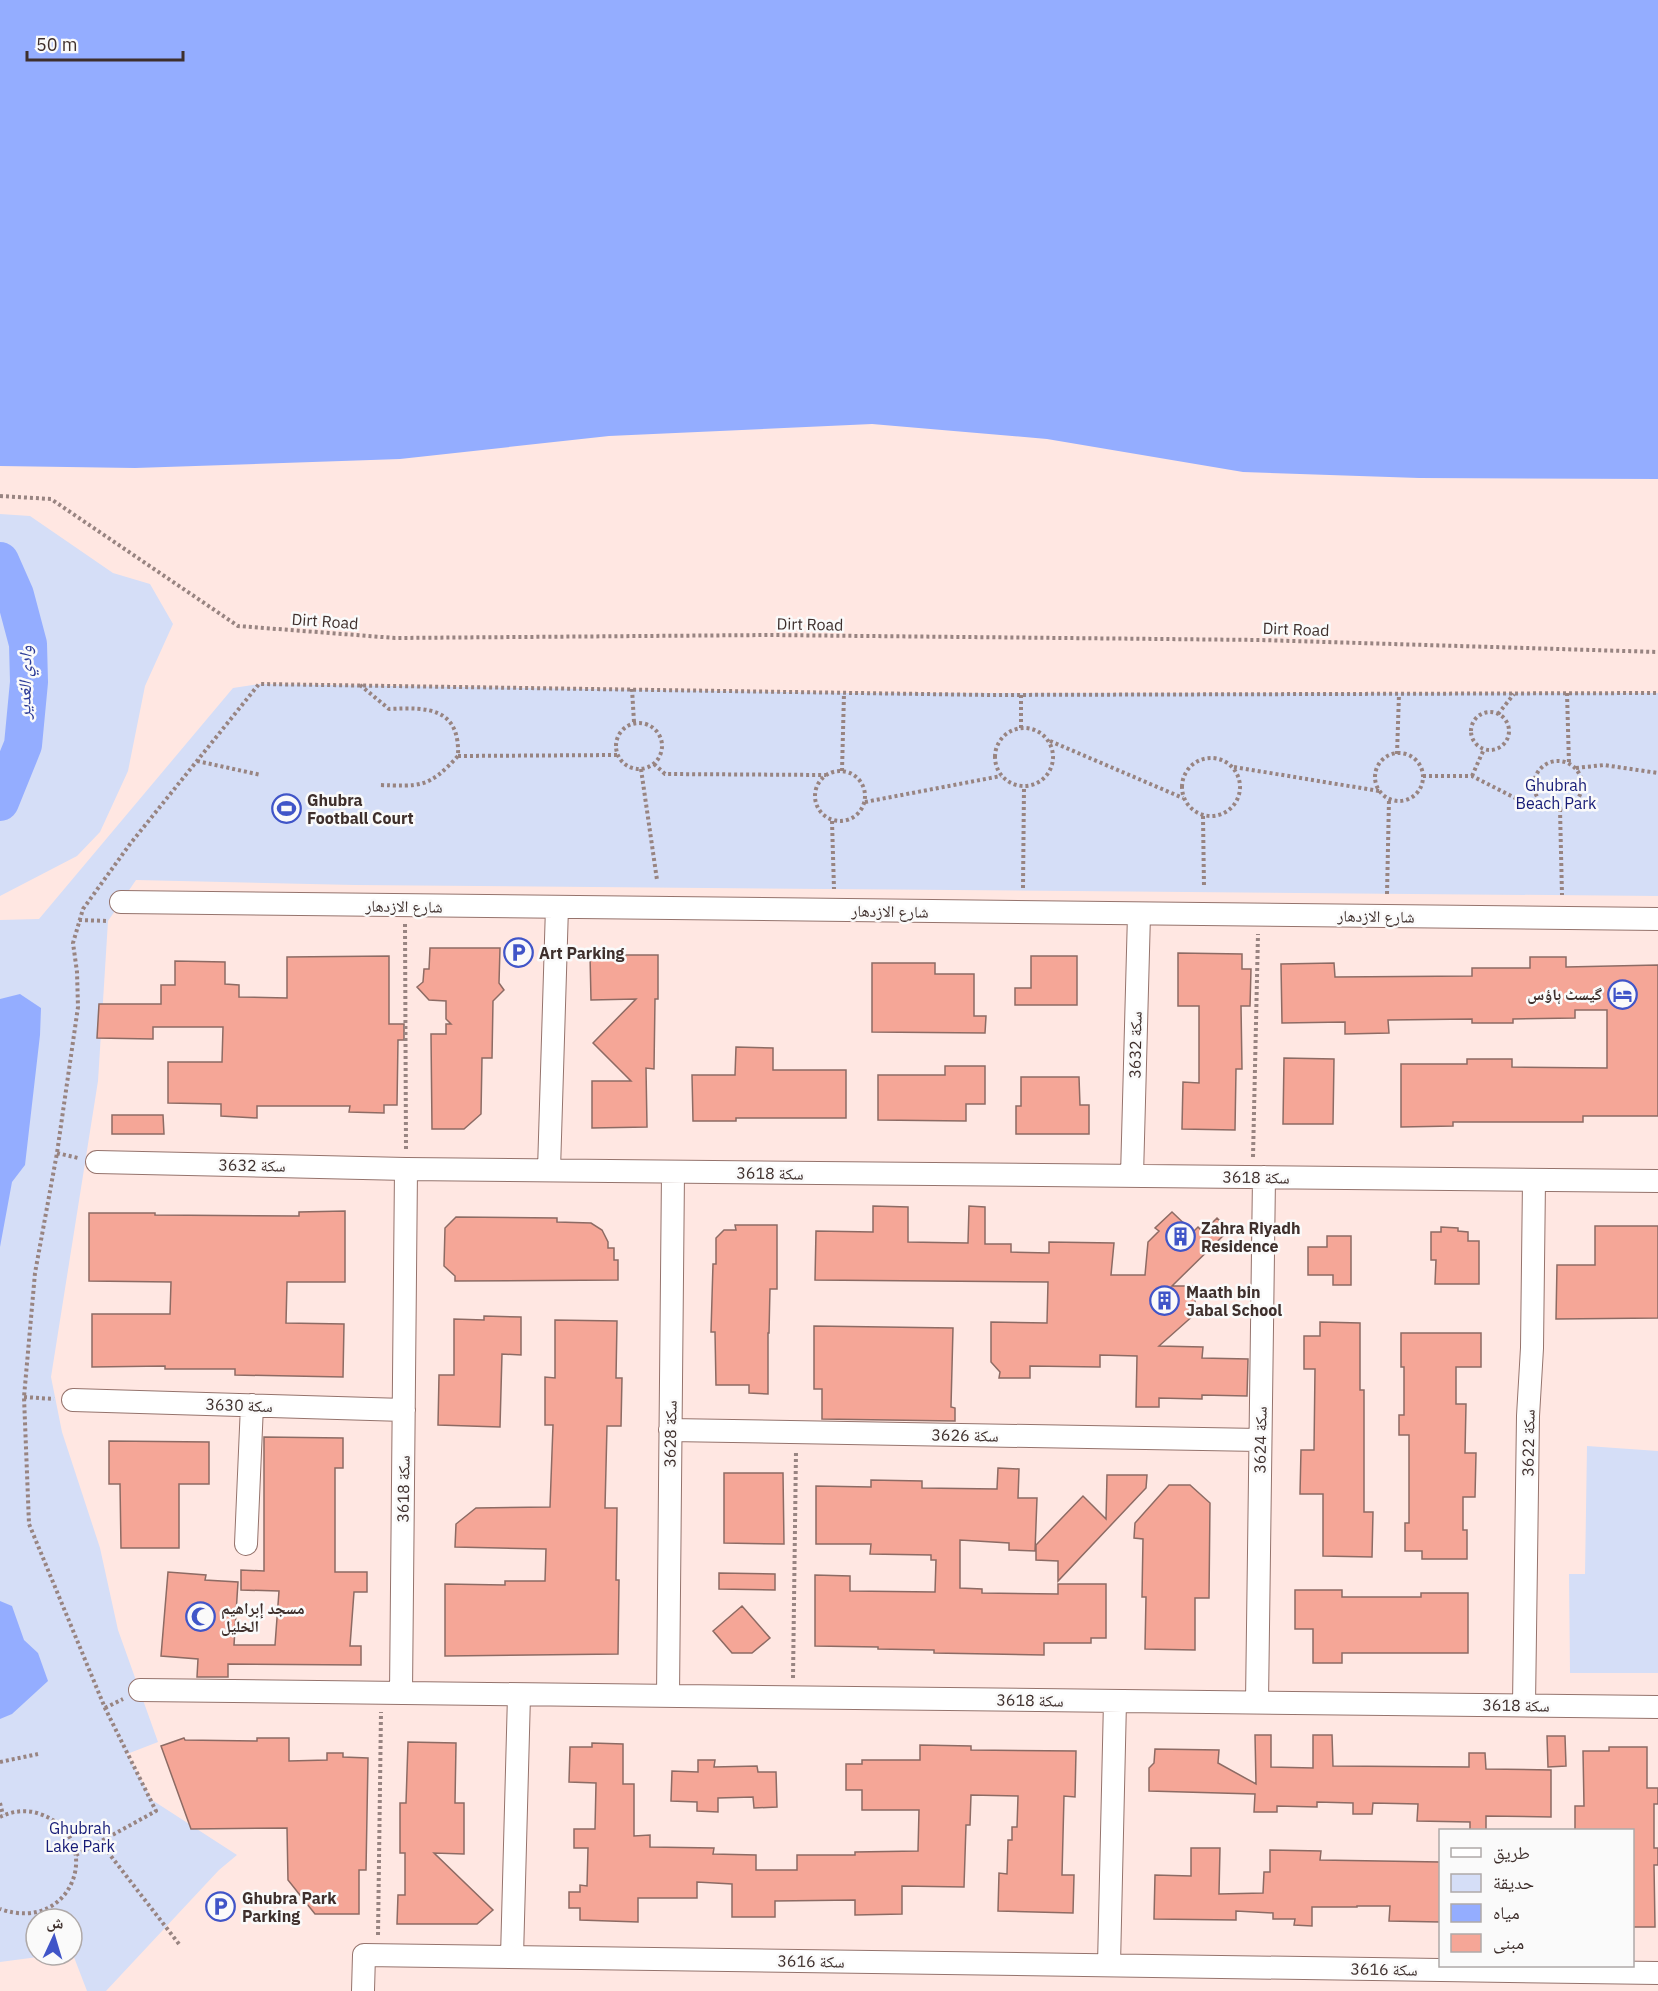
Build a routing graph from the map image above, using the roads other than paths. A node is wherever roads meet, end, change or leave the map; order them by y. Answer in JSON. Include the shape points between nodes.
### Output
{"nodes":[{"id":1,"x":121,"y":902,"type":"dead end"},
{"id":2,"x":557,"y":907,"type":"junction"},
{"id":3,"x":1139,"y":914,"type":"junction"},
{"id":4,"x":1658,"y":919,"type":"edge"},
{"id":5,"x":97,"y":1162,"type":"dead end"},
{"id":6,"x":406,"y":1169,"type":"junction"},
{"id":7,"x":549,"y":1170,"type":"junction"},
{"id":8,"x":673,"y":1172,"type":"junction"},
{"id":9,"x":1132,"y":1176,"type":"junction"},
{"id":10,"x":1258,"y":1177,"type":"junction"},
{"id":11,"x":1534,"y":1180,"type":"junction"},
{"id":12,"x":1658,"y":1181,"type":"edge"},
{"id":13,"x":73,"y":1400,"type":"road end"},
{"id":14,"x":252,"y":1405,"type":"junction"},
{"id":15,"x":404,"y":1410,"type":"junction"},
{"id":16,"x":670,"y":1430,"type":"junction"},
{"id":17,"x":1260,"y":1440,"type":"junction"},
{"id":18,"x":246,"y":1544,"type":"dead end"},
{"id":19,"x":140,"y":1690,"type":"dead end"},
{"id":20,"x":391,"y":1693,"type":"junction"},
{"id":21,"x":519,"y":1695,"type":"junction"},
{"id":22,"x":668,"y":1696,"type":"junction"},
{"id":23,"x":1115,"y":1701,"type":"junction"},
{"id":24,"x":1257,"y":1702,"type":"junction"},
{"id":25,"x":1524,"y":1705,"type":"junction"},
{"id":26,"x":1658,"y":1707,"type":"edge"},
{"id":27,"x":512,"y":1957,"type":"junction"},
{"id":28,"x":1109,"y":1965,"type":"junction"},
{"id":29,"x":1658,"y":1973,"type":"edge"},
{"id":30,"x":363,"y":1991,"type":"edge"}],
"edges":[{"from":1,"to":2,"type":"street","name":"شارع الازدهار"},
{"from":2,"to":3,"type":"street","name":"شارع الازدهار"},
{"from":2,"to":7,"type":"street"},
{"from":3,"to":4,"type":"street","name":"شارع الازدهار"},
{"from":3,"to":9,"type":"street","name":"سكة 3632"},
{"from":5,"to":6,"type":"street","name":"سكة 3632"},
{"from":6,"to":7,"type":"street","name":"سكة 3618"},
{"from":6,"to":15,"type":"street","name":"سكة 3618"},
{"from":7,"to":8,"type":"street","name":"سكة 3618"},
{"from":8,"to":9,"type":"street","name":"سكة 3618"},
{"from":8,"to":16,"type":"street","name":"سكة 3628"},
{"from":9,"to":10,"type":"street","name":"سكة 3618"},
{"from":10,"to":11,"type":"street","name":"سكة 3618"},
{"from":10,"to":17,"type":"street","name":"سكة 3624"},
{"from":11,"to":12,"type":"street","name":"سكة 3618"},
{"from":11,"to":25,"type":"street","name":"سكة 3622"},
{"from":13,"to":14,"type":"street","name":"سكة 3630"},
{"from":14,"to":15,"type":"street","name":"سكة 3630"},
{"from":14,"to":18,"type":"street"},
{"from":15,"to":20,"type":"street","name":"سكة 3618"},
{"from":16,"to":17,"type":"street","name":"سكة 3626"},
{"from":16,"to":22,"type":"street","name":"سكة 3628"},
{"from":17,"to":24,"type":"street","name":"سكة 3624"},
{"from":19,"to":20,"type":"street","name":"سكة 3618"},
{"from":20,"to":21,"type":"street","name":"سكة 3618"},
{"from":21,"to":22,"type":"street","name":"سكة 3618"},
{"from":21,"to":27,"type":"street"},
{"from":22,"to":23,"type":"street","name":"سكة 3618"},
{"from":23,"to":24,"type":"street","name":"سكة 3618"},
{"from":23,"to":28,"type":"street"},
{"from":24,"to":25,"type":"street","name":"سكة 3618"},
{"from":25,"to":26,"type":"street","name":"سكة 3618"},
{"from":27,"to":28,"type":"street","name":"سكة 3616"},
{"from":27,"to":30,"type":"street","name":"سكة 3616","via":[[364,1955]]},
{"from":28,"to":29,"type":"street","name":"سكة 3616"}]}
